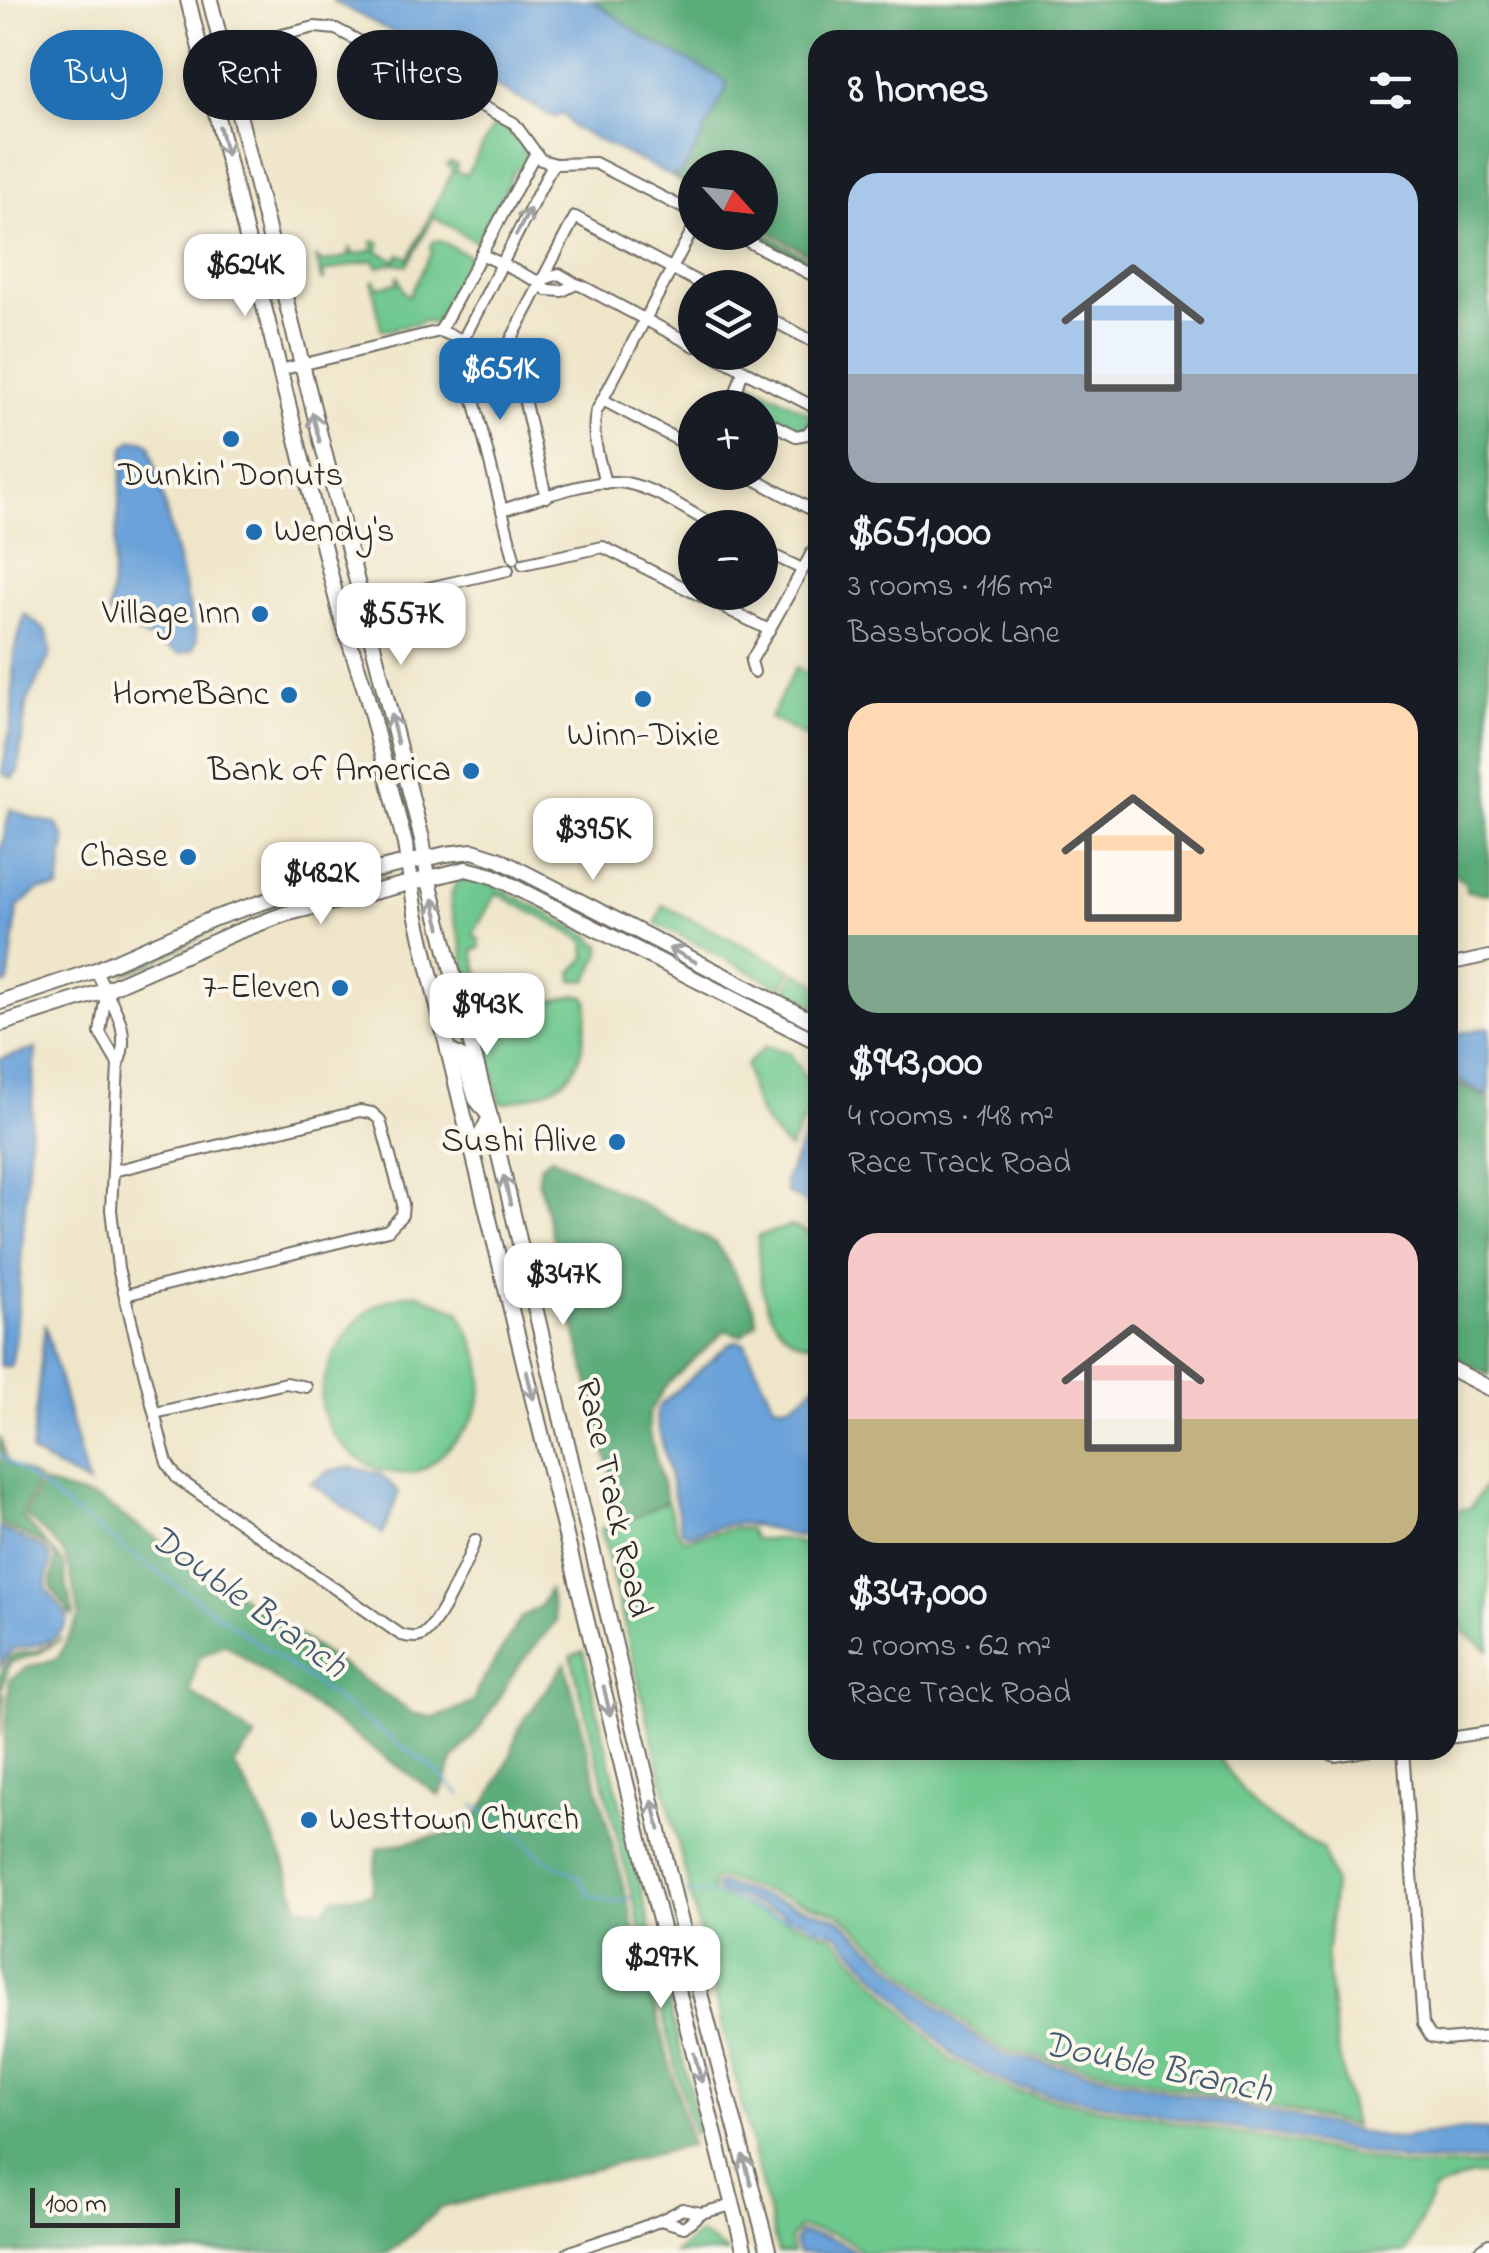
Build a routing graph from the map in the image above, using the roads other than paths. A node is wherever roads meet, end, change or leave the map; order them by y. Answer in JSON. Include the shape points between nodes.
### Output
{"nodes":[{"id":1,"x":188,"y":0,"type":"edge"},
{"id":2,"x":210,"y":0,"type":"edge"},
{"id":3,"x":196,"y":30,"type":"edge"},
{"id":4,"x":217,"y":30,"type":"edge"},
{"id":5,"x":302,"y":30,"type":"edge"},
{"id":6,"x":218,"y":120,"type":"edge"},
{"id":7,"x":240,"y":120,"type":"edge"},
{"id":8,"x":535,"y":154,"type":"junction"},
{"id":9,"x":553,"y":164,"type":"junction"},
{"id":10,"x":678,"y":205,"type":"edge"},
{"id":11,"x":682,"y":250,"type":"edge"},
{"id":12,"x":764,"y":250,"type":"edge"},
{"id":13,"x":481,"y":254,"type":"junction"},
{"id":14,"x":501,"y":264,"type":"junction"},
{"id":15,"x":673,"y":268,"type":"junction"},
{"id":16,"x":678,"y":271,"type":"edge"},
{"id":17,"x":808,"y":273,"type":"edge"},
{"id":18,"x":540,"y":282,"type":"junction"},
{"id":19,"x":645,"y":320,"type":"junction"},
{"id":20,"x":778,"y":323,"type":"edge"},
{"id":21,"x":440,"y":331,"type":"junction"},
{"id":22,"x":678,"y":337,"type":"edge"},
{"id":23,"x":808,"y":339,"type":"edge"},
{"id":24,"x":463,"y":340,"type":"junction"},
{"id":25,"x":301,"y":365,"type":"junction"},
{"id":26,"x":280,"y":370,"type":"junction"},
{"id":27,"x":743,"y":371,"type":"joint"},
{"id":28,"x":737,"y":390,"type":"edge"},
{"id":29,"x":603,"y":400,"type":"junction"},
{"id":30,"x":808,"y":404,"type":"edge"},
{"id":31,"x":778,"y":427,"type":"edge"},
{"id":32,"x":808,"y":433,"type":"edge"},
{"id":33,"x":678,"y":440,"type":"edge"},
{"id":34,"x":606,"y":483,"type":"junction"},
{"id":35,"x":774,"y":490,"type":"edge"},
{"id":36,"x":546,"y":497,"type":"junction"},
{"id":37,"x":808,"y":508,"type":"edge"},
{"id":38,"x":502,"y":510,"type":"junction"},
{"id":39,"x":684,"y":510,"type":"edge"},
{"id":40,"x":778,"y":557,"type":"edge"},
{"id":41,"x":808,"y":559,"type":"edge"},
{"id":42,"x":802,"y":569,"type":"junction"},
{"id":43,"x":508,"y":570,"type":"dead end"},
{"id":44,"x":363,"y":606,"type":"junction"},
{"id":45,"x":340,"y":612,"type":"junction"},
{"id":46,"x":769,"y":630,"type":"junction"},
{"id":47,"x":752,"y":666,"type":"dead end"},
{"id":48,"x":426,"y":858,"type":"junction"},
{"id":49,"x":409,"y":862,"type":"junction"},
{"id":50,"x":421,"y":879,"type":"junction"},
{"id":51,"x":218,"y":917,"type":"junction"},
{"id":52,"x":1489,"y":956,"type":"edge"},
{"id":53,"x":1458,"y":963,"type":"edge"},
{"id":54,"x":96,"y":970,"type":"junction"},
{"id":55,"x":105,"y":992,"type":"junction"},
{"id":56,"x":0,"y":1002,"type":"edge"},
{"id":57,"x":808,"y":1019,"type":"edge"},
{"id":58,"x":0,"y":1020,"type":"edge"},
{"id":59,"x":808,"y":1037,"type":"edge"},
{"id":60,"x":448,"y":1050,"type":"junction"},
{"id":61,"x":118,"y":1064,"type":"junction"},
{"id":62,"x":490,"y":1118,"type":"junction"},
{"id":63,"x":473,"y":1150,"type":"junction"},
{"id":64,"x":112,"y":1171,"type":"junction"},
{"id":65,"x":126,"y":1295,"type":"junction"},
{"id":66,"x":1458,"y":1372,"type":"edge"},
{"id":67,"x":306,"y":1387,"type":"dead end"},
{"id":68,"x":1489,"y":1388,"type":"edge"},
{"id":69,"x":156,"y":1413,"type":"junction"},
{"id":70,"x":474,"y":1540,"type":"dead end"},
{"id":71,"x":611,"y":1625,"type":"junction"},
{"id":72,"x":590,"y":1632,"type":"junction"},
{"id":73,"x":1489,"y":1732,"type":"edge"},
{"id":74,"x":1458,"y":1737,"type":"edge"},
{"id":75,"x":1404,"y":1760,"type":"edge"},
{"id":76,"x":696,"y":1978,"type":"junction"},
{"id":77,"x":676,"y":1984,"type":"junction"},
{"id":78,"x":1489,"y":2036,"type":"edge"},
{"id":79,"x":733,"y":2205,"type":"junction"},
{"id":80,"x":1489,"y":2244,"type":"edge"},
{"id":81,"x":568,"y":2253,"type":"edge"},
{"id":82,"x":746,"y":2253,"type":"edge"},
{"id":83,"x":769,"y":2253,"type":"edge"},
{"id":84,"x":1477,"y":2253,"type":"edge"}],
"edges":[{"from":1,"to":3,"type":"main road","name":"Race Track Road"},
{"from":2,"to":4,"type":"main road","name":"Race Track Road"},
{"from":5,"to":8,"type":"street","via":[[336,30],[507,118]]},
{"from":6,"to":26,"type":"main road","name":"Race Track Road","one_way":true},
{"from":7,"to":25,"type":"main road","name":"Race Track Road"},
{"from":8,"to":9,"type":"street"},
{"from":8,"to":13,"type":"street"},
{"from":9,"to":10,"type":"street","via":[[595,163]]},
{"from":14,"to":9,"type":"street","one_way":true},
{"from":11,"to":15,"type":"street"},
{"from":12,"to":17,"type":"street"},
{"from":13,"to":14,"type":"street"},
{"from":13,"to":21,"type":"street"},
{"from":14,"to":18,"type":"street"},
{"from":14,"to":24,"type":"street"},
{"from":15,"to":16,"type":"street"},
{"from":15,"to":18,"type":"street","via":[[575,218]]},
{"from":15,"to":19,"type":"street"},
{"from":18,"to":19,"type":"street","via":[[551,274],[565,276]]},
{"from":18,"to":36,"type":"street","via":[[510,348]]},
{"from":19,"to":22,"type":"street"},
{"from":19,"to":29,"type":"street"},
{"from":20,"to":23,"type":"street"},
{"from":21,"to":24,"type":"street"},
{"from":21,"to":25,"type":"street"},
{"from":24,"to":38,"type":"street"},
{"from":25,"to":26,"type":"street"},
{"from":44,"to":25,"type":"main road","name":"Race Track Road","one_way":true},
{"from":26,"to":45,"type":"main road","name":"Race Track Road"},
{"from":27,"to":28,"type":"street"},
{"from":27,"to":30,"type":"street"},
{"from":29,"to":33,"type":"street"},
{"from":29,"to":34,"type":"street","via":[[593,427]]},
{"from":31,"to":32,"type":"street","via":[[796,436]]},
{"from":34,"to":36,"type":"street"},
{"from":34,"to":39,"type":"street","via":[[630,484]]},
{"from":35,"to":37,"type":"street"},
{"from":36,"to":38,"type":"street"},
{"from":38,"to":46,"type":"street","via":[[518,561],[604,547]]},
{"from":40,"to":42,"type":"street"},
{"from":41,"to":42,"type":"street"},
{"from":42,"to":46,"type":"street"},
{"from":43,"to":44,"type":"street"},
{"from":44,"to":45,"type":"street"},
{"from":48,"to":44,"type":"main road","name":"Race Track Road","one_way":true},
{"from":45,"to":49,"type":"main road","name":"Race Track Road"},
{"from":46,"to":47,"type":"street"},
{"from":48,"to":49,"type":"main road"},
{"from":48,"to":50,"type":"main road","name":"Race Track Road"},
{"from":57,"to":48,"type":"main road","one_way":true,"via":[[498,859],[472,851]]},
{"from":49,"to":50,"type":"main road","name":"Race Track Road"},
{"from":49,"to":51,"type":"main road"},
{"from":50,"to":55,"type":"main road","via":[[286,914]]},
{"from":50,"to":59,"type":"main road","via":[[483,872]]},
{"from":50,"to":60,"type":"main road","name":"Race Track Road","via":[[416,913]]},
{"from":62,"to":50,"type":"main road","name":"Race Track Road","one_way":true},
{"from":51,"to":54,"type":"main road"},
{"from":51,"to":55,"type":"main road","via":[[114,973]]},
{"from":52,"to":53,"type":"street"},
{"from":54,"to":55,"type":"street"},
{"from":54,"to":56,"type":"main road"},
{"from":54,"to":58,"type":"main road","via":[[74,992]]},
{"from":55,"to":58,"type":"main road"},
{"from":55,"to":61,"type":"street","via":[[100,1033]]},
{"from":55,"to":61,"type":"street","via":[[121,1019]]},
{"from":60,"to":62,"type":"main road","via":[[463,1058]]},
{"from":60,"to":63,"type":"main road","name":"Race Track Road"},
{"from":61,"to":64,"type":"street"},
{"from":62,"to":63,"type":"main road"},
{"from":71,"to":62,"type":"main road","name":"Race Track Road","one_way":true},
{"from":63,"to":72,"type":"main road","name":"Race Track Road","one_way":true},
{"from":64,"to":65,"type":"street","via":[[110,1210]]},
{"from":64,"to":65,"type":"street","via":[[360,1111],[380,1120],[403,1204],[388,1230]]},
{"from":65,"to":69,"type":"street"},
{"from":66,"to":68,"type":"main road"},
{"from":67,"to":69,"type":"street","via":[[286,1383]]},
{"from":69,"to":70,"type":"street","via":[[168,1463],[190,1490],[401,1635],[424,1634]]},
{"from":71,"to":72,"type":"main road"},
{"from":76,"to":71,"type":"main road","name":"Race Track Road","one_way":true},
{"from":72,"to":77,"type":"main road","name":"Race Track Road","one_way":true},
{"from":73,"to":74,"type":"street"},
{"from":75,"to":78,"type":"street","via":[[1423,2024],[1439,2040]]},
{"from":76,"to":77,"type":"main road"},
{"from":83,"to":76,"type":"main road","name":"Race Track Road","one_way":true},
{"from":77,"to":79,"type":"main road","name":"Race Track Road","one_way":true},
{"from":79,"to":81,"type":"street","via":[[701,2213],[682,2209]]},
{"from":79,"to":82,"type":"main road","name":"Race Track Road"},
{"from":80,"to":84,"type":"street"}]}
